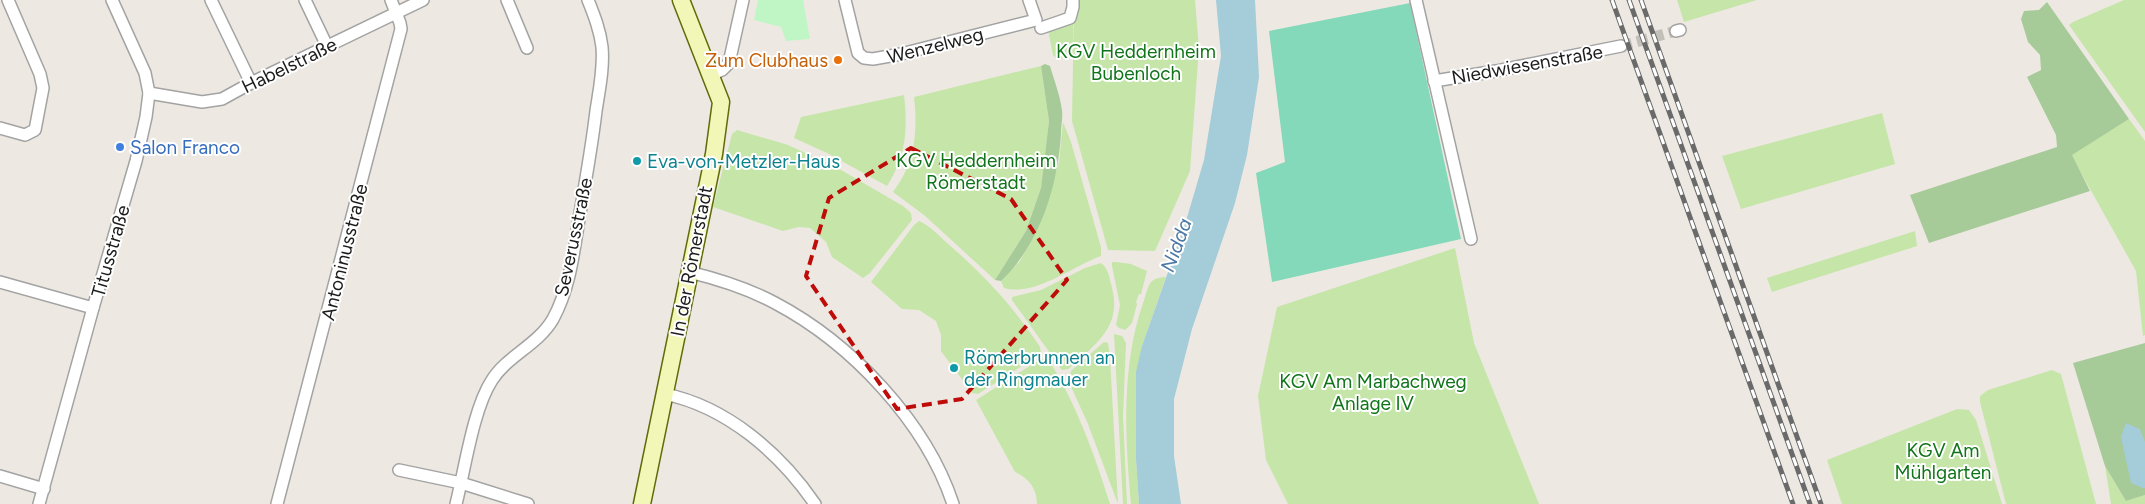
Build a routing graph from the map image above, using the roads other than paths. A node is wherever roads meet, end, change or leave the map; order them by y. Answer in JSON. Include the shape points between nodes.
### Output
{"nodes":[{"id":1,"x":8,"y":0,"type":"edge"},
{"id":2,"x":112,"y":0,"type":"edge"},
{"id":3,"x":211,"y":0,"type":"edge"},
{"id":4,"x":305,"y":0,"type":"edge"},
{"id":5,"x":391,"y":0,"type":"edge"},
{"id":6,"x":423,"y":0,"type":"edge"},
{"id":7,"x":507,"y":0,"type":"edge"},
{"id":8,"x":588,"y":0,"type":"edge"},
{"id":9,"x":682,"y":0,"type":"edge"},
{"id":10,"x":743,"y":0,"type":"edge"},
{"id":11,"x":845,"y":0,"type":"edge"},
{"id":12,"x":1029,"y":0,"type":"edge"},
{"id":13,"x":1073,"y":0,"type":"edge"},
{"id":14,"x":1416,"y":0,"type":"edge"},
{"id":15,"x":396,"y":12,"type":"junction"},
{"id":16,"x":1039,"y":24,"type":"junction"},
{"id":17,"x":327,"y":46,"type":"junction"},
{"id":18,"x":1621,"y":46,"type":"tunnel mouth"},
{"id":19,"x":527,"y":48,"type":"dead end"},
{"id":20,"x":711,"y":75,"type":"junction"},
{"id":21,"x":1434,"y":81,"type":"junction"},
{"id":22,"x":250,"y":83,"type":"junction"},
{"id":23,"x":149,"y":93,"type":"junction"},
{"id":24,"x":0,"y":128,"type":"edge"},
{"id":25,"x":1471,"y":239,"type":"dead end"},
{"id":26,"x":689,"y":272,"type":"junction"},
{"id":27,"x":0,"y":282,"type":"edge"},
{"id":28,"x":93,"y":308,"type":"junction"},
{"id":29,"x":665,"y":394,"type":"junction"},
{"id":30,"x":399,"y":470,"type":"dead end"},
{"id":31,"x":0,"y":476,"type":"edge"},
{"id":32,"x":462,"y":483,"type":"junction"},
{"id":33,"x":44,"y":489,"type":"junction"},
{"id":34,"x":40,"y":504,"type":"edge"},
{"id":35,"x":278,"y":504,"type":"edge"},
{"id":36,"x":456,"y":504,"type":"edge"},
{"id":37,"x":528,"y":504,"type":"edge"},
{"id":38,"x":642,"y":504,"type":"edge"},
{"id":39,"x":815,"y":504,"type":"edge"},
{"id":40,"x":952,"y":504,"type":"edge"}],
"edges":[{"from":1,"to":24,"type":"street","via":[[44,88],[35,130],[25,135]]},
{"from":2,"to":23,"type":"street","name":"Titusstraße","via":[[145,73]]},
{"from":3,"to":22,"type":"street"},
{"from":4,"to":17,"type":"street"},
{"from":5,"to":15,"type":"street","name":"Antoninusstraße"},
{"from":6,"to":15,"type":"street","name":"Habelstraße"},
{"from":7,"to":19,"type":"street"},
{"from":8,"to":32,"type":"street","name":"Severusstraße","via":[[597,20],[602,48],[601,74],[564,295],[544,332],[502,367],[492,380],[483,397]]},
{"from":9,"to":20,"type":"street","name":"In der Römerstadt"},
{"from":10,"to":20,"type":"street","via":[[729,63]]},
{"from":11,"to":16,"type":"street","name":"Wenzelweg","via":[[858,53],[864,58],[901,54]]},
{"from":12,"to":16,"type":"street"},
{"from":13,"to":16,"type":"street","via":[[1070,18]]},
{"from":14,"to":21,"type":"street","name":"Niedwiesenstraße"},
{"from":15,"to":17,"type":"street","name":"Habelstraße"},
{"from":15,"to":35,"type":"street","name":"Antoninusstraße","via":[[401,29]]},
{"from":17,"to":22,"type":"street","name":"Habelstraße"},
{"from":18,"to":21,"type":"street","name":"Niedwiesenstraße"},
{"from":20,"to":26,"type":"street","name":"In der Römerstadt","via":[[721,102],[714,154]]},
{"from":21,"to":25,"type":"street","name":"Niedwiesenstraße"},
{"from":22,"to":23,"type":"street","name":"Habelstraße","via":[[222,99],[202,102]]},
{"from":23,"to":28,"type":"street","name":"Titusstraße","via":[[136,161]]},
{"from":26,"to":29,"type":"street","name":"In der Römerstadt"},
{"from":26,"to":40,"type":"street","via":[[775,303],[847,354],[907,418],[929,451]]},
{"from":27,"to":28,"type":"street"},
{"from":28,"to":33,"type":"street","name":"Titusstraße"},
{"from":29,"to":38,"type":"street","name":"In der Römerstadt"},
{"from":29,"to":39,"type":"street","via":[[711,411],[751,434],[781,463]]},
{"from":30,"to":32,"type":"street"},
{"from":31,"to":33,"type":"street"},
{"from":32,"to":36,"type":"street","name":"Severusstraße"},
{"from":32,"to":37,"type":"street"},
{"from":33,"to":34,"type":"street","name":"Titusstraße"}]}
